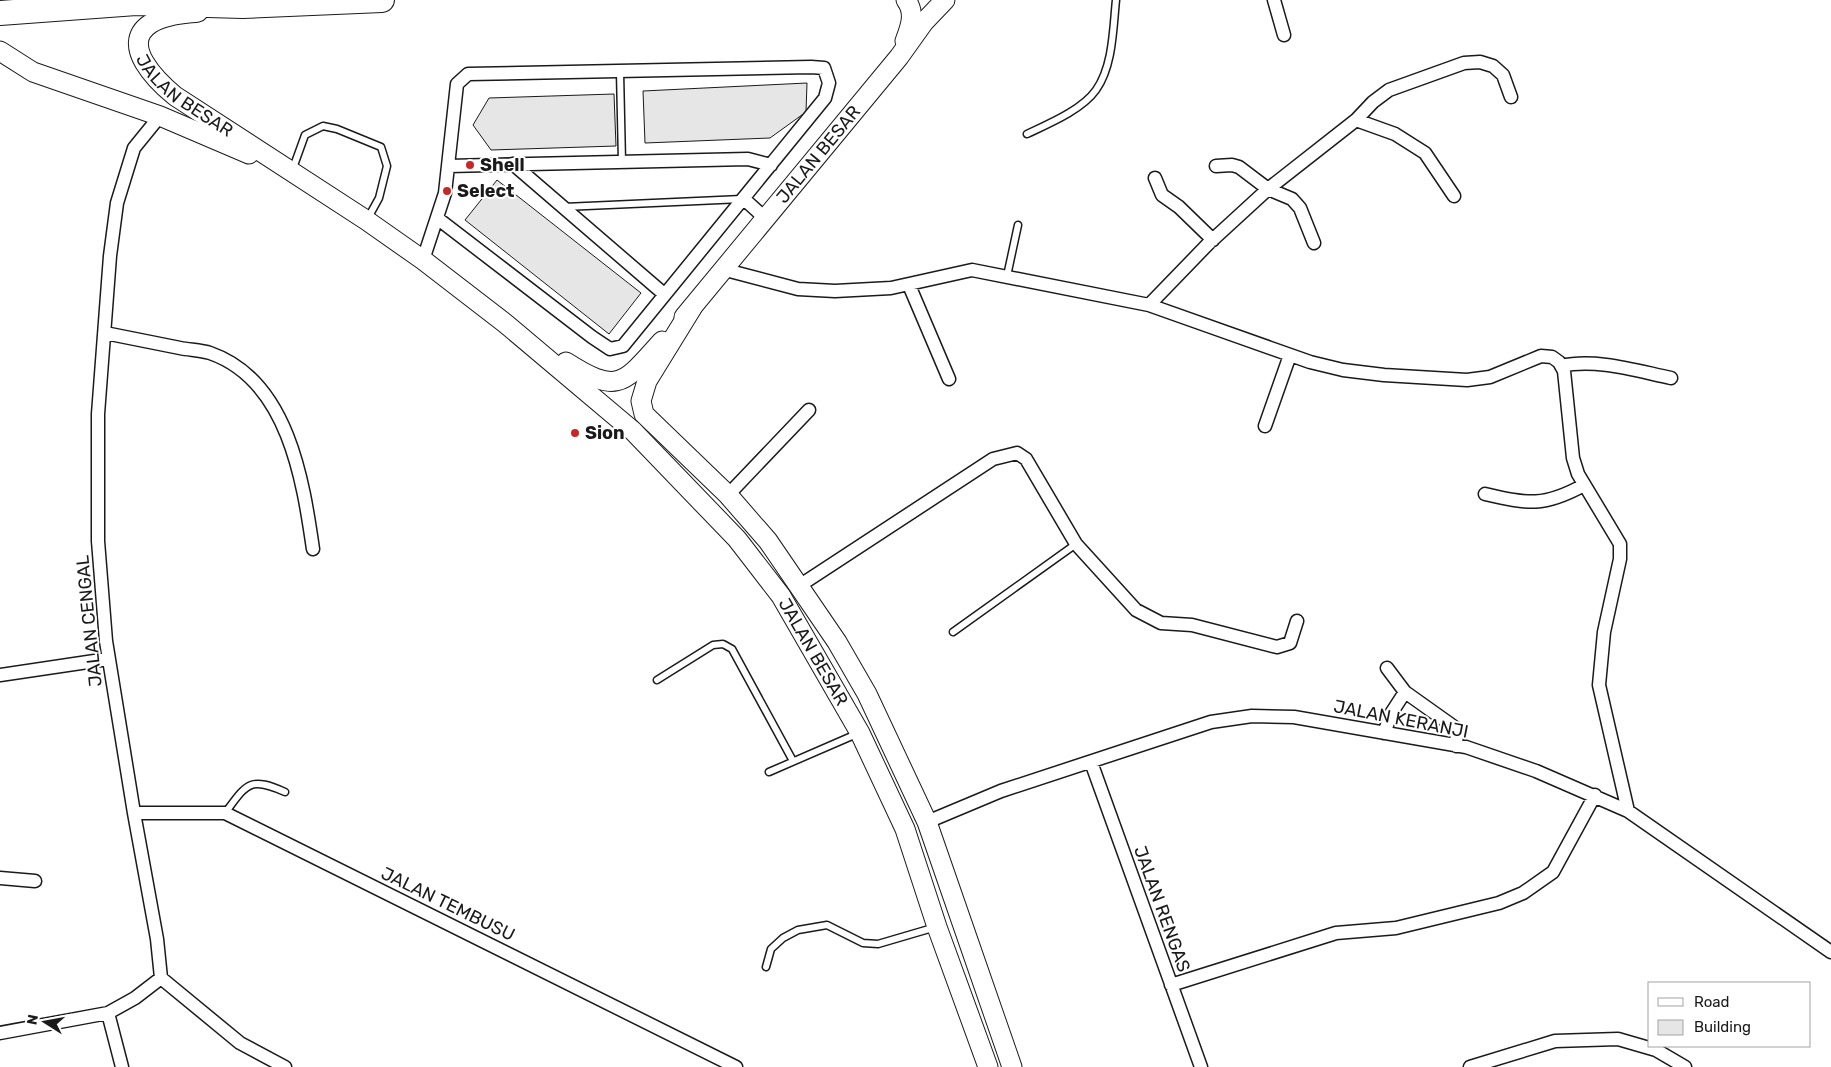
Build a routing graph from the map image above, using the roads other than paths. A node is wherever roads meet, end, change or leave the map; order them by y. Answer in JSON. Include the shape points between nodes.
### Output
{"nodes":[{"id":1,"x":382,"y":0,"type":"edge"},
{"id":2,"x":906,"y":0,"type":"edge"},
{"id":3,"x":945,"y":0,"type":"edge"},
{"id":4,"x":1116,"y":0,"type":"edge"},
{"id":5,"x":1274,"y":0,"type":"edge"},
{"id":6,"x":242,"y":3,"type":"edge"},
{"id":7,"x":0,"y":12,"type":"edge"},
{"id":8,"x":1284,"y":35,"type":"dead end"},
{"id":9,"x":0,"y":51,"type":"edge"},
{"id":10,"x":900,"y":57,"type":"junction"},
{"id":11,"x":620,"y":72,"type":"junction"},
{"id":12,"x":1511,"y":97,"type":"dead end"},
{"id":13,"x":160,"y":116,"type":"junction"},
{"id":14,"x":1356,"y":120,"type":"junction"},
{"id":15,"x":1027,"y":134,"type":"dead end"},
{"id":16,"x":622,"y":162,"type":"junction"},
{"id":17,"x":514,"y":164,"type":"junction"},
{"id":18,"x":771,"y":165,"type":"junction"},
{"id":19,"x":449,"y":166,"type":"junction"},
{"id":20,"x":1216,"y":166,"type":"dead end"},
{"id":21,"x":292,"y":172,"type":"junction"},
{"id":22,"x":1155,"y":178,"type":"dead end"},
{"id":23,"x":1268,"y":189,"type":"junction"},
{"id":24,"x":1454,"y":196,"type":"dead end"},
{"id":25,"x":744,"y":199,"type":"junction"},
{"id":26,"x":563,"y":207,"type":"junction"},
{"id":27,"x":437,"y":218,"type":"junction"},
{"id":28,"x":766,"y":218,"type":"junction"},
{"id":29,"x":366,"y":220,"type":"junction"},
{"id":30,"x":1018,"y":225,"type":"dead end"},
{"id":31,"x":1212,"y":240,"type":"junction"},
{"id":32,"x":1314,"y":243,"type":"dead end"},
{"id":33,"x":423,"y":260,"type":"junction"},
{"id":34,"x":722,"y":269,"type":"junction"},
{"id":35,"x":1006,"y":276,"type":"junction"},
{"id":36,"x":909,"y":285,"type":"junction"},
{"id":37,"x":664,"y":294,"type":"junction"},
{"id":38,"x":1148,"y":305,"type":"junction"},
{"id":39,"x":692,"y":308,"type":"junction"},
{"id":40,"x":506,"y":324,"type":"junction"},
{"id":41,"x":105,"y":333,"type":"junction"},
{"id":42,"x":1290,"y":355,"type":"junction"},
{"id":43,"x":1562,"y":366,"type":"junction"},
{"id":44,"x":1671,"y":378,"type":"dead end"},
{"id":45,"x":949,"y":379,"type":"dead end"},
{"id":46,"x":809,"y":410,"type":"dead end"},
{"id":47,"x":1265,"y":426,"type":"dead end"},
{"id":48,"x":1584,"y":485,"type":"junction"},
{"id":49,"x":1484,"y":494,"type":"dead end"},
{"id":50,"x":728,"y":495,"type":"junction"},
{"id":51,"x":1076,"y":544,"type":"junction"},
{"id":52,"x":313,"y":549,"type":"dead end"},
{"id":53,"x":800,"y":586,"type":"junction"},
{"id":54,"x":1297,"y":620,"type":"dead end"},
{"id":55,"x":953,"y":632,"type":"dead end"},
{"id":56,"x":108,"y":659,"type":"junction"},
{"id":57,"x":1387,"y":668,"type":"dead end"},
{"id":58,"x":0,"y":675,"type":"edge"},
{"id":59,"x":658,"y":680,"type":"dead end"},
{"id":60,"x":1405,"y":692,"type":"junction"},
{"id":61,"x":860,"y":733,"type":"junction"},
{"id":62,"x":1384,"y":733,"type":"junction"},
{"id":63,"x":1456,"y":746,"type":"junction"},
{"id":64,"x":794,"y":761,"type":"junction"},
{"id":65,"x":1091,"y":762,"type":"junction"},
{"id":66,"x":769,"y":772,"type":"dead end"},
{"id":67,"x":285,"y":792,"type":"dead end"},
{"id":68,"x":1595,"y":795,"type":"junction"},
{"id":69,"x":1628,"y":810,"type":"junction"},
{"id":70,"x":134,"y":813,"type":"junction"},
{"id":71,"x":225,"y":813,"type":"junction"},
{"id":72,"x":927,"y":822,"type":"junction"},
{"id":73,"x":0,"y":878,"type":"edge"},
{"id":74,"x":34,"y":881,"type":"dead end"},
{"id":75,"x":937,"y":927,"type":"junction"},
{"id":76,"x":1831,"y":952,"type":"edge"},
{"id":77,"x":766,"y":967,"type":"dead end"},
{"id":78,"x":161,"y":978,"type":"junction"},
{"id":79,"x":1171,"y":985,"type":"junction"},
{"id":80,"x":108,"y":1013,"type":"junction"},
{"id":81,"x":0,"y":1032,"type":"edge"},
{"id":82,"x":122,"y":1067,"type":"edge"},
{"id":83,"x":285,"y":1067,"type":"edge"},
{"id":84,"x":736,"y":1067,"type":"edge"},
{"id":85,"x":988,"y":1067,"type":"edge"},
{"id":86,"x":1012,"y":1067,"type":"edge"},
{"id":87,"x":1201,"y":1067,"type":"edge"},
{"id":88,"x":1470,"y":1067,"type":"edge"},
{"id":89,"x":1685,"y":1067,"type":"edge"}],
"edges":[{"from":1,"to":6,"type":"highway"},
{"from":2,"to":10,"type":"main road","via":[[911,11],[911,25]]},
{"from":3,"to":10,"type":"main road","name":"JALAN BESAR","via":[[924,22]]},
{"from":4,"to":15,"type":"lane","via":[[1107,67],[1096,91],[1070,112]]},
{"from":5,"to":8,"type":"street"},
{"from":6,"to":7,"type":"highway","via":[[136,3]]},
{"from":6,"to":21,"type":"main road","name":"JALAN BESAR","via":[[154,21],[143,32],[140,53],[155,77],[175,96]]},
{"from":9,"to":13,"type":"main road","name":"JALAN BESAR","via":[[33,72]]},
{"from":10,"to":28,"type":"main road","name":"JALAN BESAR"},
{"from":11,"to":16,"type":"lane"},
{"from":11,"to":18,"type":"street","via":[[824,68],[829,84],[825,98]]},
{"from":11,"to":19,"type":"street","via":[[468,74],[457,84]]},
{"from":12,"to":14,"type":"street","via":[[1503,76],[1494,66],[1480,62],[1464,63],[1389,90]]},
{"from":13,"to":21,"type":"main road","name":"JALAN BESAR"},
{"from":13,"to":41,"type":"street","name":"JALAN CENGAL","via":[[134,148],[117,203]]},
{"from":14,"to":23,"type":"street"},
{"from":14,"to":24,"type":"street","via":[[1395,134],[1424,152]]},
{"from":16,"to":17,"type":"street"},
{"from":16,"to":18,"type":"street","via":[[748,159]]},
{"from":17,"to":19,"type":"street"},
{"from":17,"to":26,"type":"street"},
{"from":18,"to":25,"type":"street"},
{"from":19,"to":27,"type":"street"},
{"from":20,"to":23,"type":"street","via":[[1240,167]]},
{"from":21,"to":29,"type":"main road","name":"JALAN BESAR"},
{"from":21,"to":29,"type":"lane","via":[[305,135],[323,126],[381,147],[387,166],[379,198]]},
{"from":22,"to":31,"type":"street","via":[[1162,195]]},
{"from":23,"to":31,"type":"street"},
{"from":23,"to":32,"type":"street","via":[[1292,199],[1300,208]]},
{"from":25,"to":26,"type":"lane"},
{"from":25,"to":28,"type":"street"},
{"from":25,"to":37,"type":"street"},
{"from":26,"to":37,"type":"street"},
{"from":27,"to":33,"type":"street"},
{"from":27,"to":37,"type":"street","via":[[610,349],[623,346]]},
{"from":28,"to":34,"type":"main road","name":"JALAN BESAR"},
{"from":29,"to":33,"type":"main road","name":"JALAN BESAR"},
{"from":30,"to":35,"type":"lane"},
{"from":31,"to":38,"type":"street"},
{"from":33,"to":40,"type":"main road","name":"JALAN BESAR"},
{"from":34,"to":36,"type":"street","via":[[798,289],[835,291]]},
{"from":34,"to":39,"type":"main road","name":"JALAN BESAR"},
{"from":35,"to":36,"type":"street","via":[[972,270]]},
{"from":35,"to":38,"type":"street"},
{"from":36,"to":45,"type":"street"},
{"from":38,"to":42,"type":"street"},
{"from":39,"to":40,"type":"main road","name":"JALAN BESAR","via":[[631,375],[614,382],[602,382],[588,376]]},
{"from":39,"to":50,"type":"main road","name":"JALAN BESAR","via":[[647,381],[642,408],[656,426]]},
{"from":40,"to":61,"type":"main road","name":"JALAN BESAR","via":[[633,431],[737,540],[781,596]]},
{"from":41,"to":52,"type":"street","via":[[210,353],[236,367],[258,387],[288,433],[305,490]]},
{"from":41,"to":56,"type":"street","name":"JALAN CENGAL","via":[[98,414],[98,541]]},
{"from":42,"to":43,"type":"street","via":[[1343,370],[1467,380],[1490,377],[1541,356],[1552,357]]},
{"from":42,"to":47,"type":"street"},
{"from":43,"to":44,"type":"street","via":[[1607,366]]},
{"from":43,"to":48,"type":"street","via":[[1573,458]]},
{"from":46,"to":50,"type":"street"},
{"from":48,"to":49,"type":"street","via":[[1549,501],[1511,500]]},
{"from":48,"to":69,"type":"street","via":[[1620,544],[1620,559],[1604,632],[1599,685]]},
{"from":50,"to":53,"type":"main road","name":"JALAN BESAR","via":[[768,541]]},
{"from":51,"to":53,"type":"street","via":[[1026,458],[1017,453],[993,459]]},
{"from":51,"to":54,"type":"street","via":[[1136,610],[1161,623],[1192,626],[1277,648],[1290,643]]},
{"from":51,"to":55,"type":"lane"},
{"from":53,"to":72,"type":"main road","name":"JALAN BESAR","via":[[866,694]]},
{"from":56,"to":58,"type":"street"},
{"from":56,"to":70,"type":"street","name":"JALAN CENGAL"},
{"from":57,"to":60,"type":"street"},
{"from":59,"to":64,"type":"lane","via":[[713,645],[723,644],[732,649]]},
{"from":60,"to":62,"type":"street"},
{"from":60,"to":63,"type":"street","via":[[1457,729]]},
{"from":61,"to":64,"type":"lane"},
{"from":61,"to":75,"type":"main road","name":"JALAN BESAR","via":[[905,829]]},
{"from":62,"to":63,"type":"street","name":"JALAN KERANJI"},
{"from":62,"to":65,"type":"street","name":"JALAN KERANJI","via":[[1294,717],[1252,716],[1211,722]]},
{"from":63,"to":68,"type":"street","name":"JALAN KERANJI","via":[[1506,760]]},
{"from":64,"to":66,"type":"lane"},
{"from":65,"to":72,"type":"street","name":"JALAN KERANJI","via":[[1001,791]]},
{"from":65,"to":79,"type":"street","name":"JALAN RENGAS"},
{"from":67,"to":71,"type":"lane","via":[[267,784],[244,787]]},
{"from":68,"to":69,"type":"street","name":"JALAN KERANJI"},
{"from":68,"to":79,"type":"street","via":[[1553,872],[1523,893],[1499,903],[1396,928],[1336,933]]},
{"from":69,"to":76,"type":"street","name":"JALAN KERANJI"},
{"from":70,"to":71,"type":"street","name":"JALAN TEMBUSU"},
{"from":70,"to":78,"type":"street","name":"JALAN CENGAL"},
{"from":71,"to":84,"type":"street","name":"JALAN TEMBUSU"},
{"from":72,"to":86,"type":"main road","name":"JALAN BESAR"},
{"from":73,"to":74,"type":"street"},
{"from":75,"to":77,"type":"lane","via":[[878,944],[863,943],[828,925],[798,930],[771,949]]},
{"from":75,"to":85,"type":"main road","name":"JALAN BESAR"},
{"from":78,"to":80,"type":"street"},
{"from":78,"to":83,"type":"street","via":[[240,1043]]},
{"from":79,"to":87,"type":"street","name":"JALAN RENGAS"},
{"from":80,"to":81,"type":"street"},
{"from":80,"to":82,"type":"street"},
{"from":88,"to":89,"type":"street","via":[[1555,1042],[1618,1039],[1656,1050]]}]}
